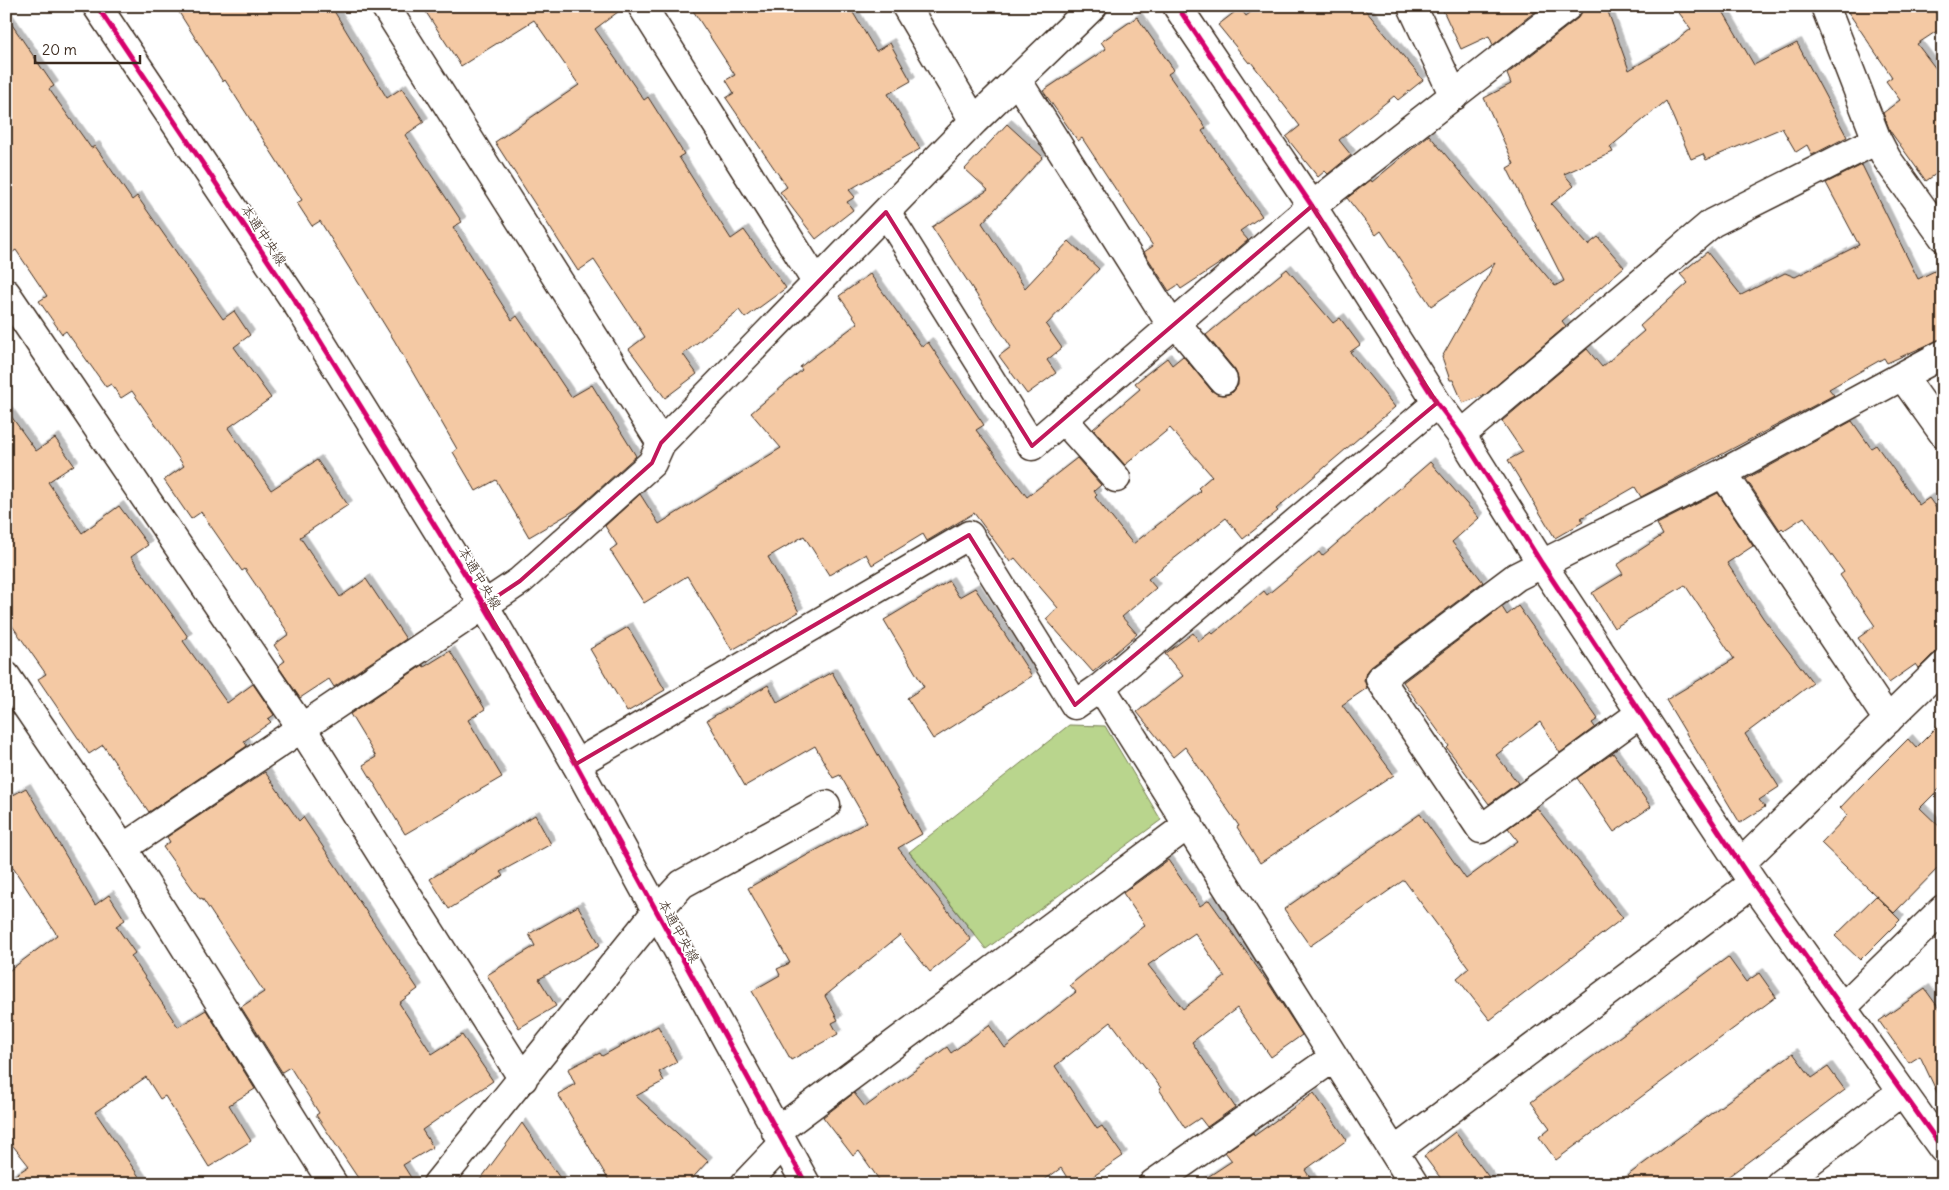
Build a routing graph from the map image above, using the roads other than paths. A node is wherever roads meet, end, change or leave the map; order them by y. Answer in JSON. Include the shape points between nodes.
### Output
{"nodes":[{"id":1,"x":97,"y":6,"type":"edge"},
{"id":2,"x":385,"y":6,"type":"edge"},
{"id":3,"x":642,"y":6,"type":"edge"},
{"id":4,"x":906,"y":6,"type":"edge"},
{"id":5,"x":1092,"y":6,"type":"edge"},
{"id":6,"x":1177,"y":6,"type":"edge"},
{"id":7,"x":1412,"y":6,"type":"edge"},
{"id":8,"x":1568,"y":6,"type":"edge"},
{"id":9,"x":1824,"y":6,"type":"edge"},
{"id":10,"x":1017,"y":80,"type":"junction"},
{"id":11,"x":1454,"y":96,"type":"junction"},
{"id":12,"x":974,"y":121,"type":"junction"},
{"id":13,"x":1877,"y":140,"type":"junction"},
{"id":14,"x":1312,"y":206,"type":"junction"},
{"id":15,"x":886,"y":212,"type":"junction"},
{"id":16,"x":1943,"y":237,"type":"edge"},
{"id":17,"x":817,"y":283,"type":"junction"},
{"id":18,"x":6,"y":292,"type":"edge"},
{"id":19,"x":1173,"y":324,"type":"junction"},
{"id":20,"x":1943,"y":354,"type":"edge"},
{"id":21,"x":1904,"y":377,"type":"junction"},
{"id":22,"x":1223,"y":380,"type":"dead end"},
{"id":23,"x":1437,"y":403,"type":"junction"},
{"id":24,"x":1063,"y":419,"type":"junction"},
{"id":25,"x":1943,"y":433,"type":"edge"},
{"id":26,"x":1461,"y":435,"type":"junction"},
{"id":27,"x":661,"y":443,"type":"junction"},
{"id":28,"x":1723,"y":473,"type":"junction"},
{"id":29,"x":1116,"y":478,"type":"dead end"},
{"id":30,"x":1542,"y":564,"type":"junction"},
{"id":31,"x":484,"y":605,"type":"junction"},
{"id":32,"x":1943,"y":666,"type":"edge"},
{"id":33,"x":6,"y":676,"type":"edge"},
{"id":34,"x":1101,"y":687,"type":"junction"},
{"id":35,"x":1641,"y":713,"type":"junction"},
{"id":36,"x":1888,"y":720,"type":"junction"},
{"id":37,"x":301,"y":727,"type":"junction"},
{"id":38,"x":576,"y":764,"type":"junction"},
{"id":39,"x":826,"y":805,"type":"dead end"},
{"id":40,"x":1189,"y":824,"type":"junction"},
{"id":41,"x":123,"y":848,"type":"junction"},
{"id":42,"x":1747,"y":873,"type":"junction"},
{"id":43,"x":1943,"y":909,"type":"edge"},
{"id":44,"x":656,"y":912,"type":"junction"},
{"id":45,"x":1843,"y":1007,"type":"junction"},
{"id":46,"x":1333,"y":1058,"type":"junction"},
{"id":47,"x":522,"y":1078,"type":"junction"},
{"id":48,"x":1901,"y":1092,"type":"junction"},
{"id":49,"x":780,"y":1138,"type":"junction"},
{"id":50,"x":1943,"y":1149,"type":"edge"},
{"id":51,"x":1394,"y":1151,"type":"junction"},
{"id":52,"x":332,"y":1184,"type":"edge"},
{"id":53,"x":437,"y":1184,"type":"edge"},
{"id":54,"x":745,"y":1184,"type":"edge"},
{"id":55,"x":806,"y":1184,"type":"edge"},
{"id":56,"x":1153,"y":1184,"type":"edge"},
{"id":57,"x":1414,"y":1184,"type":"edge"},
{"id":58,"x":1780,"y":1184,"type":"edge"}],
"edges":[{"from":1,"to":31,"type":"street","name":"本通中央線","via":[[301,310]]},
{"from":2,"to":27,"type":"street"},
{"from":3,"to":17,"type":"street"},
{"from":4,"to":12,"type":"street"},
{"from":5,"to":10,"type":"street"},
{"from":6,"to":14,"type":"street"},
{"from":7,"to":11,"type":"street"},
{"from":8,"to":11,"type":"street"},
{"from":9,"to":13,"type":"street"},
{"from":10,"to":12,"type":"street"},
{"from":10,"to":19,"type":"street"},
{"from":11,"to":14,"type":"street"},
{"from":12,"to":15,"type":"street"},
{"from":13,"to":16,"type":"street"},
{"from":13,"to":26,"type":"street","via":[[1712,223]]},
{"from":14,"to":19,"type":"street"},
{"from":14,"to":23,"type":"street"},
{"from":15,"to":17,"type":"street"},
{"from":15,"to":24,"type":"street","via":[[1032,446]]},
{"from":17,"to":27,"type":"street"},
{"from":18,"to":37,"type":"street"},
{"from":19,"to":22,"type":"street"},
{"from":19,"to":24,"type":"street"},
{"from":20,"to":21,"type":"street"},
{"from":21,"to":25,"type":"street"},
{"from":21,"to":28,"type":"street"},
{"from":23,"to":26,"type":"street"},
{"from":23,"to":34,"type":"street"},
{"from":24,"to":29,"type":"street"},
{"from":26,"to":30,"type":"street"},
{"from":27,"to":31,"type":"street","via":[[652,463],[520,580]]},
{"from":28,"to":30,"type":"street"},
{"from":28,"to":36,"type":"street"},
{"from":30,"to":35,"type":"street"},
{"from":30,"to":35,"type":"street","via":[[1516,577],[1380,679],[1481,829]]},
{"from":31,"to":37,"type":"street"},
{"from":31,"to":38,"type":"street","name":"本通中央線"},
{"from":32,"to":36,"type":"street"},
{"from":33,"to":41,"type":"street"},
{"from":34,"to":38,"type":"street","via":[[1075,705],[969,535]]},
{"from":34,"to":40,"type":"street"},
{"from":35,"to":42,"type":"street"},
{"from":36,"to":42,"type":"street"},
{"from":37,"to":41,"type":"street"},
{"from":37,"to":47,"type":"street"},
{"from":38,"to":44,"type":"street","name":"本通中央線"},
{"from":39,"to":44,"type":"street","via":[[682,884]]},
{"from":40,"to":46,"type":"street"},
{"from":40,"to":49,"type":"street"},
{"from":41,"to":52,"type":"street"},
{"from":42,"to":45,"type":"street"},
{"from":42,"to":51,"type":"street"},
{"from":43,"to":45,"type":"street"},
{"from":44,"to":47,"type":"street"},
{"from":44,"to":49,"type":"street","name":"本通中央線"},
{"from":45,"to":48,"type":"street"},
{"from":46,"to":51,"type":"street"},
{"from":46,"to":56,"type":"street"},
{"from":47,"to":53,"type":"street"},
{"from":48,"to":50,"type":"street"},
{"from":48,"to":58,"type":"street"},
{"from":49,"to":54,"type":"street"},
{"from":49,"to":55,"type":"street","name":"本通中央線"},
{"from":51,"to":57,"type":"street"}]}
